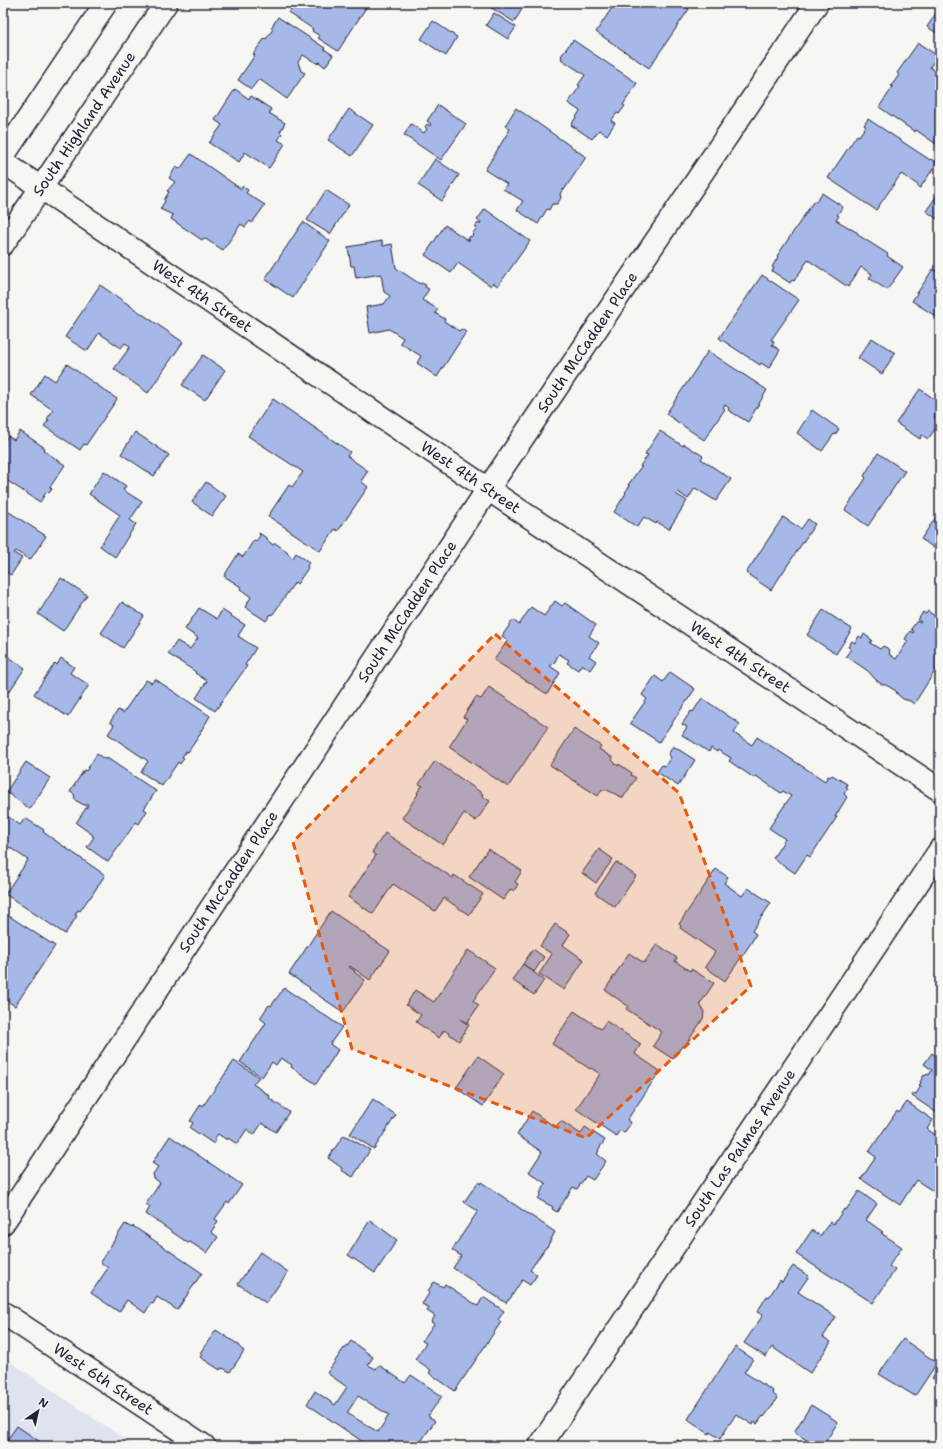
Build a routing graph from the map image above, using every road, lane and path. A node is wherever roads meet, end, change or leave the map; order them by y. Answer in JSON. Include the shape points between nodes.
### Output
{"nodes":[{"id":1,"x":106,"y":3,"type":"edge"},
{"id":2,"x":166,"y":3,"type":"edge"},
{"id":3,"x":817,"y":3,"type":"edge"},
{"id":4,"x":3,"y":156,"type":"edge"},
{"id":5,"x":3,"y":162,"type":"edge"},
{"id":6,"x":41,"y":188,"type":"junction"},
{"id":7,"x":3,"y":244,"type":"edge"},
{"id":8,"x":488,"y":489,"type":"junction"},
{"id":9,"x":940,"y":790,"type":"edge"},
{"id":10,"x":940,"y":850,"type":"edge"},
{"id":11,"x":3,"y":1223,"type":"edge"},
{"id":12,"x":3,"y":1313,"type":"edge"},
{"id":13,"x":204,"y":1446,"type":"edge"},
{"id":14,"x":540,"y":1446,"type":"edge"}],
"edges":[{"from":1,"to":4,"type":"street"},
{"from":2,"to":6,"type":"street","name":"South Highland Avenue"},
{"from":3,"to":8,"type":"street","name":"South McCadden Place"},
{"from":5,"to":6,"type":"street","name":"West 4th Street"},
{"from":6,"to":7,"type":"street","name":"South Highland Avenue"},
{"from":6,"to":8,"type":"street","name":"West 4th Street"},
{"from":8,"to":9,"type":"street","name":"West 4th Street"},
{"from":8,"to":11,"type":"street","name":"South McCadden Place"},
{"from":10,"to":14,"type":"street","name":"South Las Palmas Avenue"},
{"from":12,"to":13,"type":"street","name":"West 6th Street"}]}
